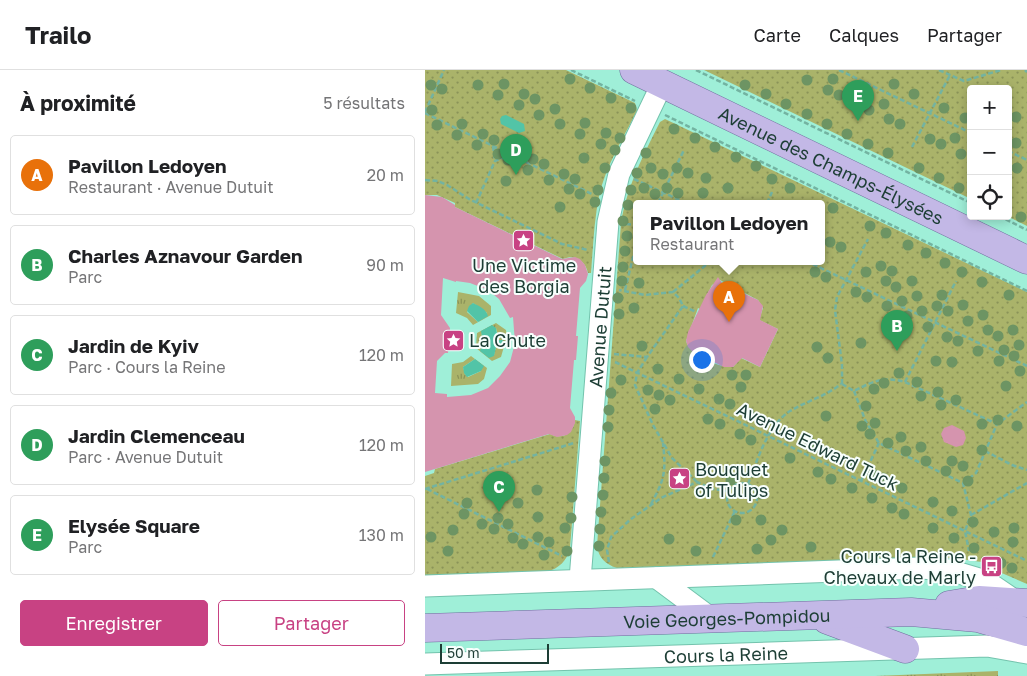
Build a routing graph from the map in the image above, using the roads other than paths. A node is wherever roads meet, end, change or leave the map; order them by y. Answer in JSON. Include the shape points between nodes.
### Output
{"nodes":[{"id":1,"x":634,"y":70,"type":"edge"},
{"id":2,"x":662,"y":84,"type":"junction"},
{"id":3,"x":1027,"y":260,"type":"edge"},
{"id":4,"x":657,"y":578,"type":"junction"},
{"id":5,"x":581,"y":580,"type":"junction"},
{"id":6,"x":425,"y":586,"type":"edge"},
{"id":7,"x":1024,"y":609,"type":"edge"},
{"id":8,"x":911,"y":612,"type":"junction"},
{"id":9,"x":813,"y":615,"type":"junction"},
{"id":10,"x":978,"y":618,"type":"junction"},
{"id":11,"x":712,"y":619,"type":"junction"},
{"id":12,"x":425,"y":628,"type":"edge"},
{"id":13,"x":1027,"y":647,"type":"edge"},
{"id":14,"x":905,"y":649,"type":"junction"},
{"id":15,"x":425,"y":664,"type":"edge"}],
"edges":[{"from":1,"to":2,"type":"main road","name":"Avenue des Champs-Élysées"},
{"from":2,"to":3,"type":"main road","name":"Avenue des Champs-Élysées"},
{"from":2,"to":5,"type":"street","name":"Avenue Dutuit","via":[[619,174],[608,222]]},
{"from":4,"to":5,"type":"street"},
{"from":4,"to":7,"type":"street","via":[[921,568],[949,570],[986,581]]},
{"from":4,"to":11,"type":"street"},
{"from":5,"to":6,"type":"street"},
{"from":7,"to":8,"type":"main road","via":[[979,600]]},
{"from":7,"to":10,"type":"main road"},
{"from":8,"to":9,"type":"main road","name":"Voie Georges-Pompidou"},
{"from":8,"to":10,"type":"main road","name":"Voie Georges-Pompidou"},
{"from":9,"to":11,"type":"main road","name":"Voie Georges-Pompidou"},
{"from":9,"to":14,"type":"main road"},
{"from":10,"to":13,"type":"main road","name":"Voie Georges-Pompidou"},
{"from":11,"to":12,"type":"main road","name":"Voie Georges-Pompidou"},
{"from":13,"to":14,"type":"street","name":"Cours la Reine"},
{"from":14,"to":15,"type":"street","name":"Cours la Reine"}]}
